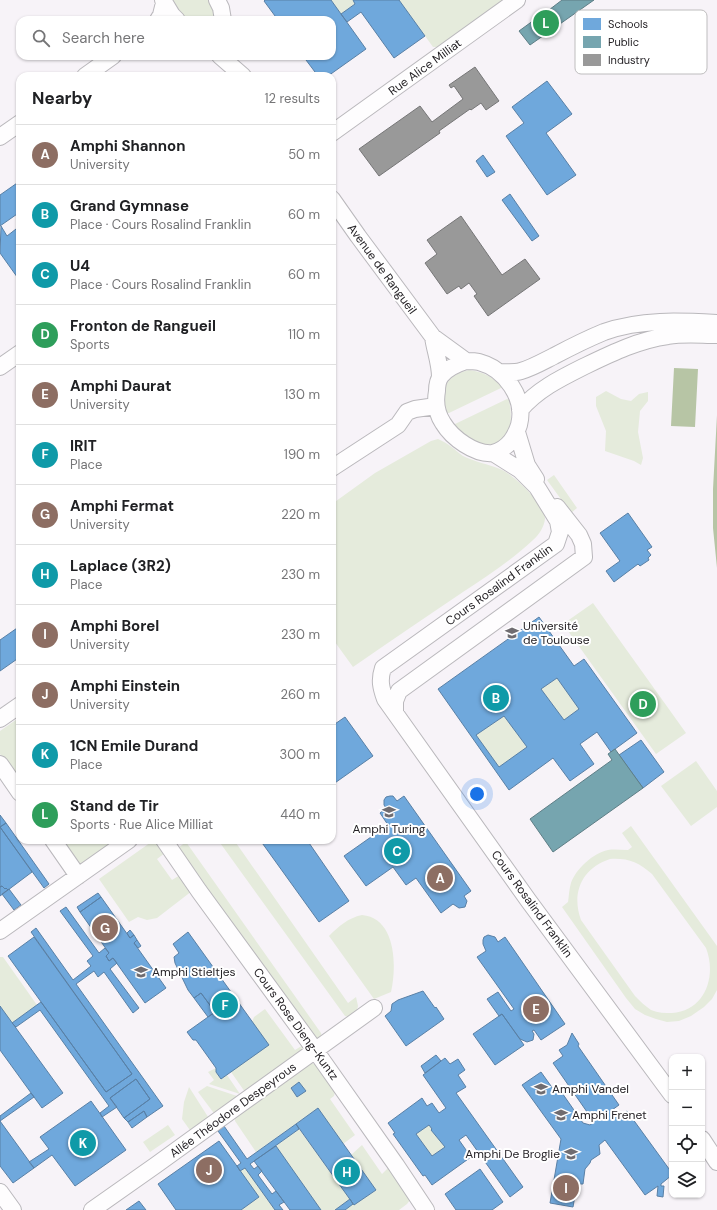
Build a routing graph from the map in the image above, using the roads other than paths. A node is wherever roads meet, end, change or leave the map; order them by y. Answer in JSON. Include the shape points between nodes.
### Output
{"nodes":[{"id":1,"x":217,"y":0,"type":"edge"},
{"id":2,"x":517,"y":0,"type":"edge"},
{"id":3,"x":164,"y":1,"type":"edge"},
{"id":4,"x":160,"y":16,"type":"edge"},
{"id":5,"x":173,"y":16,"type":"edge"},
{"id":6,"x":222,"y":16,"type":"edge"},
{"id":7,"x":107,"y":60,"type":"edge"},
{"id":8,"x":225,"y":60,"type":"edge"},
{"id":9,"x":239,"y":60,"type":"edge"},
{"id":10,"x":91,"y":72,"type":"edge"},
{"id":11,"x":238,"y":72,"type":"edge"},
{"id":12,"x":244,"y":72,"type":"edge"},
{"id":13,"x":16,"y":126,"type":"edge"},
{"id":14,"x":336,"y":130,"type":"edge"},
{"id":15,"x":0,"y":137,"type":"edge"},
{"id":16,"x":336,"y":205,"type":"edge"},
{"id":17,"x":717,"y":323,"type":"edge"},
{"id":18,"x":700,"y":328,"type":"junction"},
{"id":19,"x":717,"y":335,"type":"edge"},
{"id":20,"x":433,"y":337,"type":"junction"},
{"id":21,"x":16,"y":356,"type":"edge"},
{"id":22,"x":466,"y":361,"type":"junction"},
{"id":23,"x":0,"y":367,"type":"edge"},
{"id":24,"x":499,"y":372,"type":"junction"},
{"id":25,"x":440,"y":377,"type":"junction"},
{"id":26,"x":436,"y":406,"type":"junction"},
{"id":27,"x":520,"y":410,"type":"junction"},
{"id":28,"x":517,"y":432,"type":"junction"},
{"id":29,"x":493,"y":453,"type":"junction"},
{"id":30,"x":336,"y":465,"type":"edge"},
{"id":31,"x":16,"y":708,"type":"edge"},
{"id":32,"x":395,"y":711,"type":"junction"},
{"id":33,"x":0,"y":719,"type":"edge"},
{"id":34,"x":0,"y":764,"type":"edge"},
{"id":35,"x":16,"y":787,"type":"edge"},
{"id":36,"x":56,"y":844,"type":"edge"},
{"id":37,"x":123,"y":844,"type":"edge"},
{"id":38,"x":167,"y":844,"type":"edge"},
{"id":39,"x":78,"y":876,"type":"junction"},
{"id":40,"x":0,"y":931,"type":"edge"},
{"id":41,"x":374,"y":1008,"type":"dead end"},
{"id":42,"x":315,"y":1050,"type":"junction"},
{"id":43,"x":669,"y":1091,"type":"edge"},
{"id":44,"x":705,"y":1144,"type":"edge"},
{"id":45,"x":717,"y":1162,"type":"edge"},
{"id":46,"x":0,"y":1192,"type":"edge"},
{"id":47,"x":13,"y":1210,"type":"edge"},
{"id":48,"x":92,"y":1210,"type":"edge"},
{"id":49,"x":426,"y":1210,"type":"edge"}],
"edges":[{"from":1,"to":6,"type":"street"},
{"from":2,"to":14,"type":"street","name":"Rue Alice Milliat"},
{"from":3,"to":4,"type":"street"},
{"from":3,"to":5,"type":"street"},
{"from":7,"to":10,"type":"street"},
{"from":8,"to":11,"type":"street"},
{"from":9,"to":12,"type":"street"},
{"from":13,"to":15,"type":"street"},
{"from":16,"to":20,"type":"street","name":"Avenue de Rangueil"},
{"from":17,"to":18,"type":"street"},
{"from":18,"to":19,"type":"street"},
{"from":18,"to":24,"type":"street","via":[[653,322],[628,325],[606,331],[521,371]]},
{"from":18,"to":27,"type":"street","via":[[615,351],[544,388]]},
{"from":20,"to":22,"type":"street","name":"Avenue de Rangueil"},
{"from":20,"to":25,"type":"street","name":"Avenue de Rangueil"},
{"from":21,"to":23,"type":"street"},
{"from":22,"to":24,"type":"street","via":[[478,362]]},
{"from":22,"to":25,"type":"street","via":[[456,364]]},
{"from":24,"to":27,"type":"street","via":[[514,389]]},
{"from":25,"to":26,"type":"street"},
{"from":26,"to":29,"type":"street","via":[[443,423],[457,440],[480,451]]},
{"from":26,"to":30,"type":"street","via":[[407,412],[398,425]]},
{"from":27,"to":28,"type":"street"},
{"from":28,"to":29,"type":"street","via":[[504,448]]},
{"from":28,"to":32,"type":"street","via":[[527,464],[579,535],[584,557],[399,691]]},
{"from":29,"to":32,"type":"street","name":"Cours Rosalind Franklin","via":[[520,470],[536,487],[558,521],[560,532],[556,544],[383,668],[380,676],[381,689]]},
{"from":31,"to":33,"type":"street"},
{"from":32,"to":43,"type":"street","name":"Cours Rosalind Franklin","via":[[528,900]]},
{"from":34,"to":35,"type":"street"},
{"from":36,"to":39,"type":"street"},
{"from":37,"to":39,"type":"street"},
{"from":38,"to":42,"type":"street","name":"Cours Rose Dieng-Kuntz"},
{"from":39,"to":40,"type":"street"},
{"from":41,"to":42,"type":"street","name":"Allée Théodore Despeyrous"},
{"from":42,"to":48,"type":"street","name":"Allée Théodore Despeyrous"},
{"from":42,"to":49,"type":"street","name":"Cours Rose Dieng-Kuntz"},
{"from":44,"to":45,"type":"street"},
{"from":46,"to":47,"type":"street"}]}
